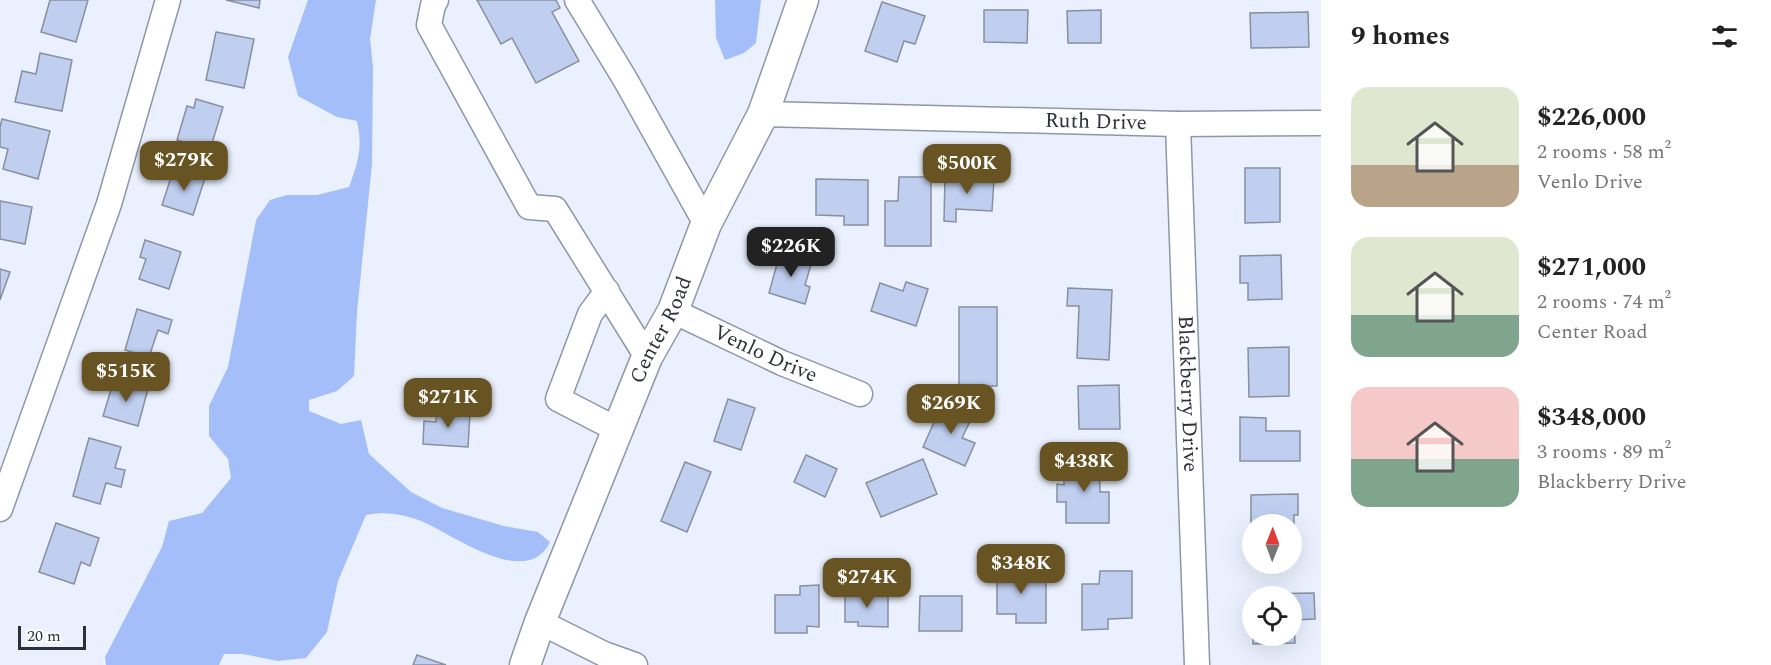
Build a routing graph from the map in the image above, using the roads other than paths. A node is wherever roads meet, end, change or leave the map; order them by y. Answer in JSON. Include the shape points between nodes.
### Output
{"nodes":[{"id":1,"x":168,"y":0,"type":"edge"},
{"id":2,"x":436,"y":0,"type":"edge"},
{"id":3,"x":577,"y":0,"type":"edge"},
{"id":4,"x":802,"y":0,"type":"edge"},
{"id":5,"x":763,"y":114,"type":"junction"},
{"id":6,"x":1321,"y":123,"type":"edge"},
{"id":7,"x":1178,"y":124,"type":"junction"},
{"id":8,"x":706,"y":224,"type":"junction"},
{"id":9,"x":607,"y":291,"type":"junction"},
{"id":10,"x":673,"y":311,"type":"junction"},
{"id":11,"x":647,"y":357,"type":"junction"},
{"id":12,"x":860,"y":394,"type":"dead end"},
{"id":13,"x":618,"y":430,"type":"junction"},
{"id":14,"x":0,"y":509,"type":"edge"},
{"id":15,"x":540,"y":622,"type":"junction"},
{"id":16,"x":525,"y":665,"type":"edge"},
{"id":17,"x":635,"y":665,"type":"edge"},
{"id":18,"x":1197,"y":665,"type":"edge"}],
"edges":[{"from":1,"to":14,"type":"street","via":[[109,204]]},
{"from":2,"to":9,"type":"street","via":[[429,25],[529,207],[555,209]]},
{"from":3,"to":8,"type":"street","via":[[626,79]]},
{"from":4,"to":5,"type":"main road","name":"Center Road"},
{"from":5,"to":7,"type":"street","name":"Ruth Drive"},
{"from":5,"to":8,"type":"main road","name":"Center Road"},
{"from":6,"to":7,"type":"street","name":"Ruth Drive"},
{"from":7,"to":18,"type":"street","name":"Blackberry Drive"},
{"from":8,"to":10,"type":"main road","name":"Center Road"},
{"from":9,"to":11,"type":"street"},
{"from":9,"to":13,"type":"street","via":[[590,314],[558,399]]},
{"from":10,"to":11,"type":"main road","name":"Center Road"},
{"from":10,"to":12,"type":"street","name":"Venlo Drive","via":[[782,363]]},
{"from":11,"to":13,"type":"main road","name":"Center Road"},
{"from":13,"to":15,"type":"main road","name":"Center Road"},
{"from":15,"to":16,"type":"main road","name":"Center Road"},
{"from":15,"to":17,"type":"street"}]}
